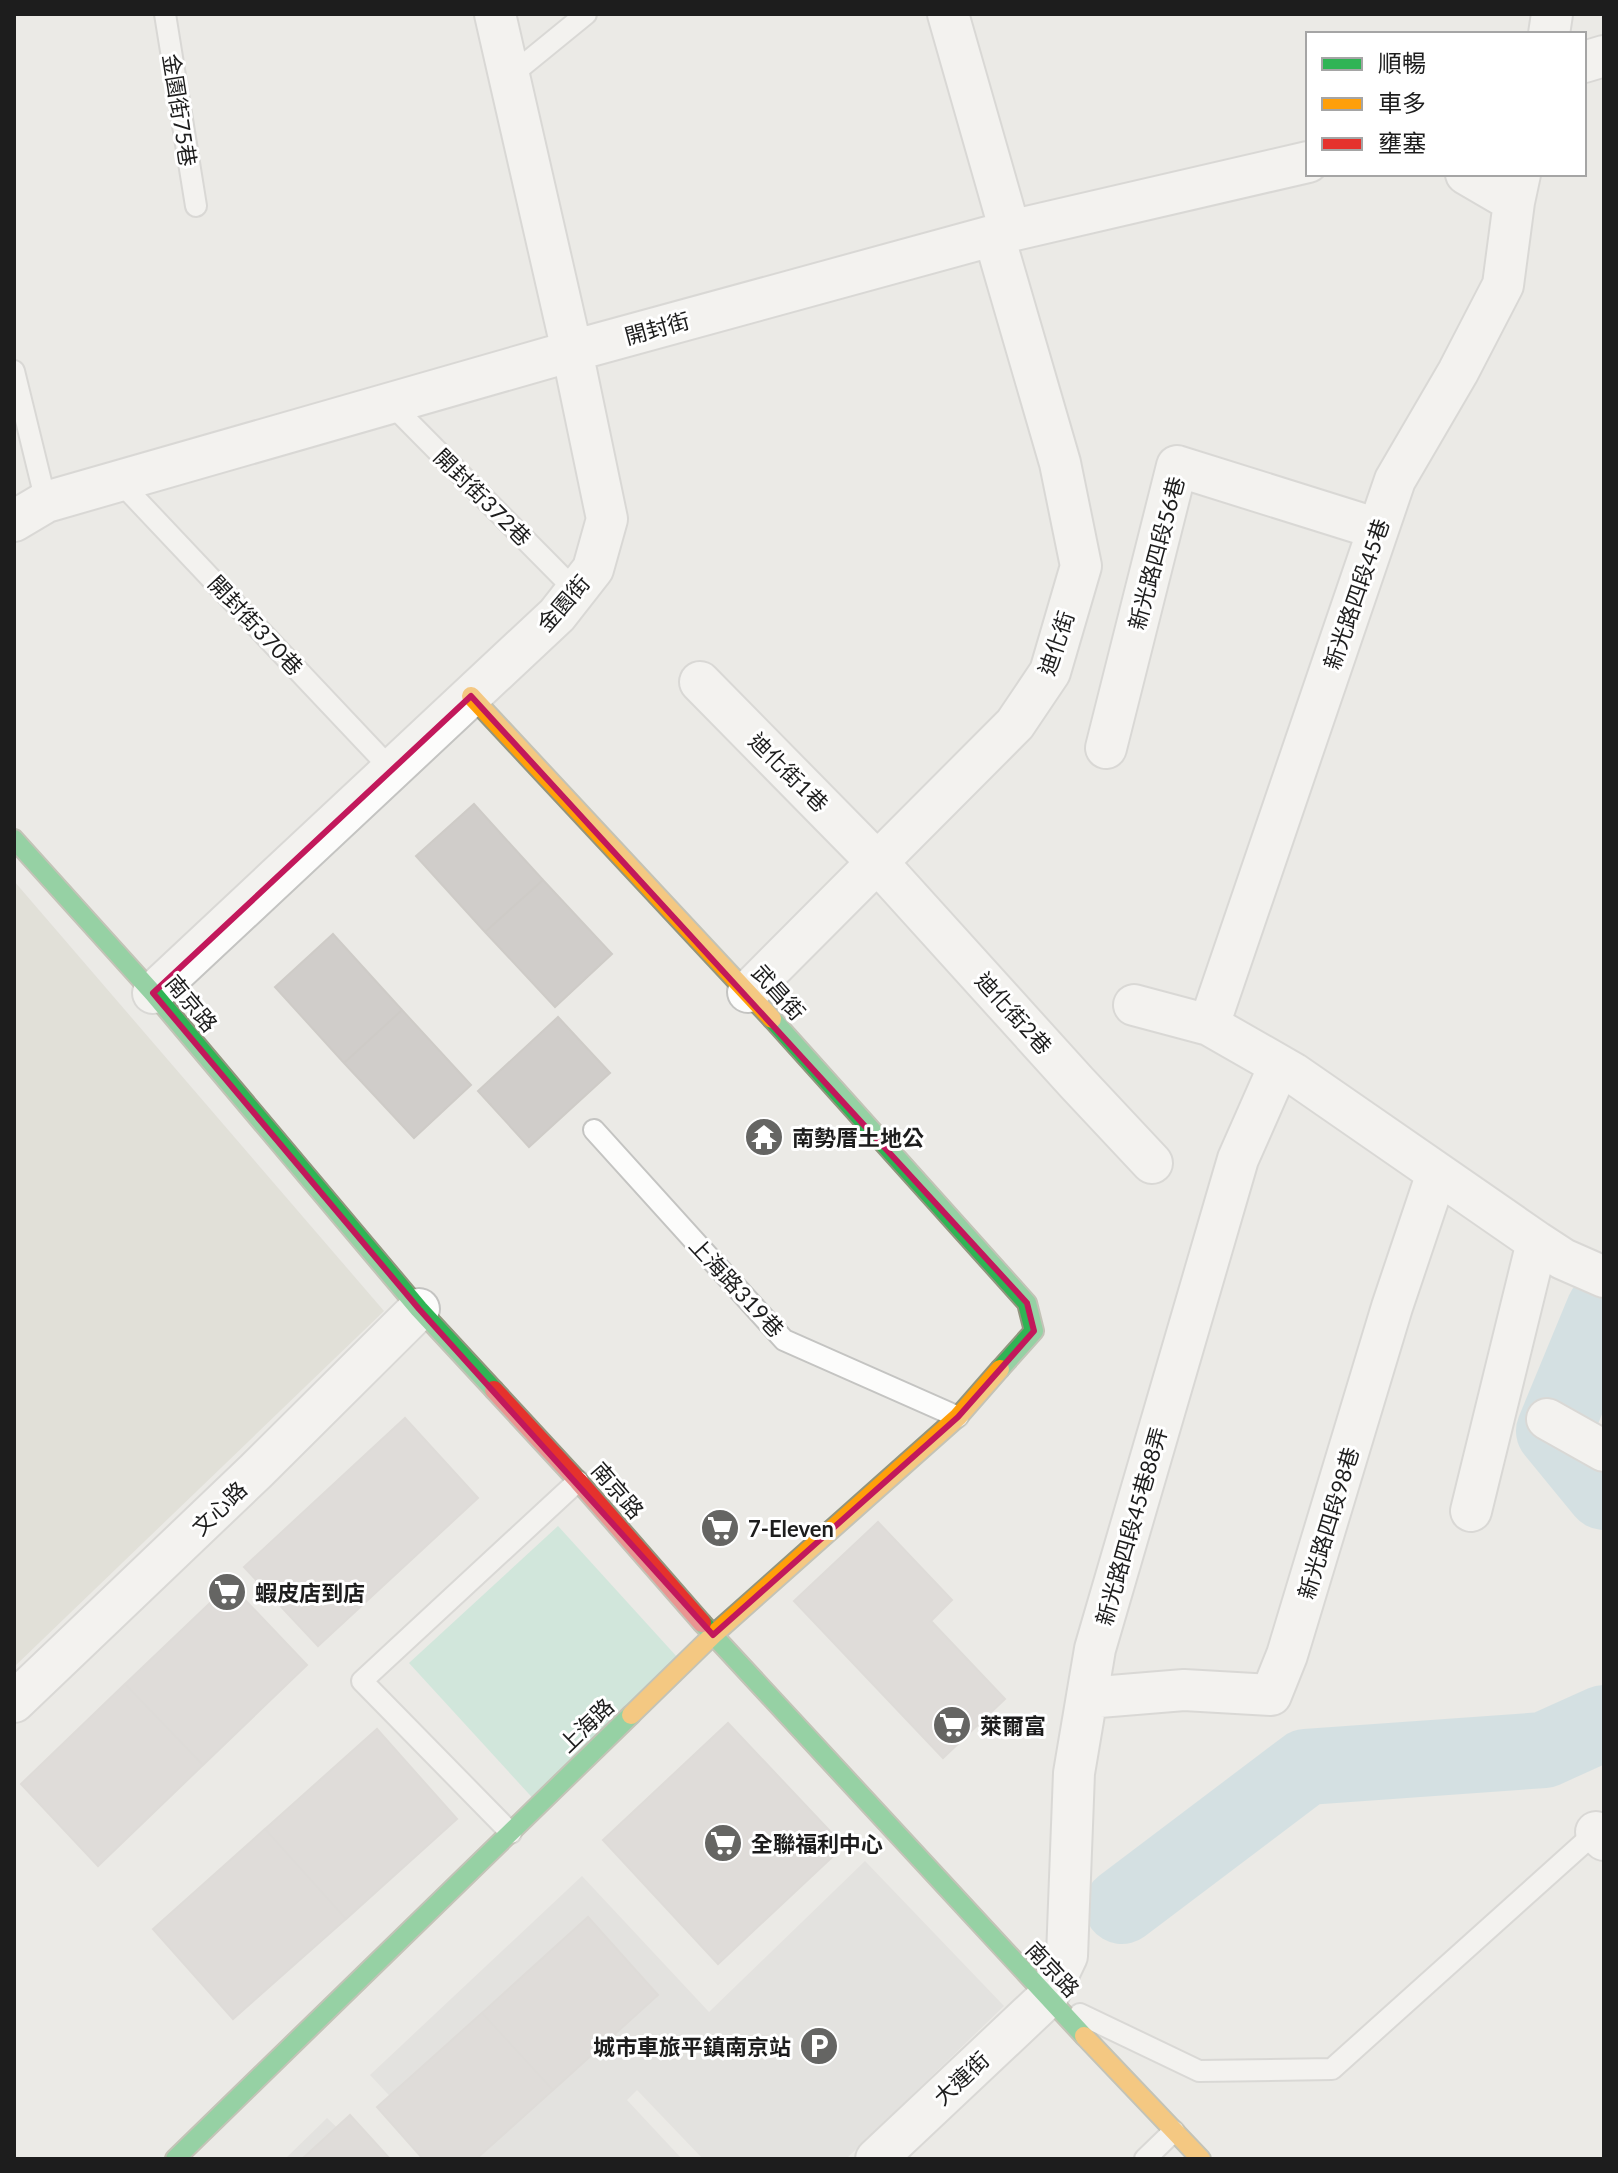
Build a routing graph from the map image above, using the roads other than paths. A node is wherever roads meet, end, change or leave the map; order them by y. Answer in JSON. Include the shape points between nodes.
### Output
{"nodes":[{"id":1,"x":165,"y":14,"type":"edge"},
{"id":2,"x":495,"y":14,"type":"edge"},
{"id":3,"x":586,"y":14,"type":"edge"},
{"id":4,"x":948,"y":14,"type":"edge"},
{"id":5,"x":510,"y":76,"type":"junction"},
{"id":6,"x":1306,"y":162,"type":"edge"},
{"id":7,"x":1473,"y":176,"type":"edge"},
{"id":8,"x":1517,"y":188,"type":"edge"},
{"id":9,"x":196,"y":206,"type":"dead end"},
{"id":10,"x":1002,"y":233,"type":"junction"},
{"id":11,"x":572,"y":351,"type":"junction"},
{"id":12,"x":14,"y":371,"type":"edge"},
{"id":13,"x":390,"y":403,"type":"junction"},
{"id":14,"x":119,"y":481,"type":"junction"},
{"id":15,"x":30,"y":512,"type":"edge"},
{"id":16,"x":1378,"y":529,"type":"junction"},
{"id":17,"x":576,"y":591,"type":"junction"},
{"id":18,"x":700,"y":682,"type":"dead end"},
{"id":19,"x":471,"y":696,"type":"junction"},
{"id":20,"x":1106,"y":748,"type":"dead end"},
{"id":21,"x":392,"y":770,"type":"junction"},
{"id":22,"x":14,"y":839,"type":"edge"},
{"id":23,"x":877,"y":862,"type":"junction"},
{"id":24,"x":748,"y":992,"type":"junction"},
{"id":25,"x":153,"y":993,"type":"junction"},
{"id":26,"x":1134,"y":1005,"type":"dead end"},
{"id":27,"x":1209,"y":1025,"type":"junction"},
{"id":28,"x":1279,"y":1066,"type":"junction"},
{"id":29,"x":594,"y":1130,"type":"dead end"},
{"id":30,"x":1152,"y":1163,"type":"dead end"},
{"id":31,"x":1437,"y":1173,"type":"junction"},
{"id":32,"x":1550,"y":1251,"type":"junction"},
{"id":33,"x":1604,"y":1277,"type":"edge"},
{"id":34,"x":419,"y":1309,"type":"junction"},
{"id":35,"x":1034,"y":1331,"type":"joint"},
{"id":36,"x":958,"y":1417,"type":"junction"},
{"id":37,"x":1547,"y":1419,"type":"dead end"},
{"id":38,"x":1604,"y":1451,"type":"edge"},
{"id":39,"x":578,"y":1481,"type":"junction"},
{"id":40,"x":1471,"y":1511,"type":"dead end"},
{"id":41,"x":713,"y":1635,"type":"junction"},
{"id":42,"x":1087,"y":1698,"type":"junction"},
{"id":43,"x":14,"y":1702,"type":"edge"},
{"id":44,"x":511,"y":1833,"type":"junction"},
{"id":45,"x":1600,"y":1836,"type":"edge"},
{"id":46,"x":1047,"y":1998,"type":"junction"},
{"id":47,"x":1174,"y":2131,"type":"junction"},
{"id":48,"x":175,"y":2159,"type":"edge"},
{"id":49,"x":876,"y":2159,"type":"edge"},
{"id":50,"x":1145,"y":2159,"type":"edge"},
{"id":51,"x":1201,"y":2159,"type":"edge"}],
"edges":[{"from":1,"to":9,"type":"lane","name":"金園街75巷"},
{"from":2,"to":5,"type":"street","name":"金園街"},
{"from":3,"to":5,"type":"lane"},
{"from":4,"to":10,"type":"street","name":"迪化街"},
{"from":5,"to":11,"type":"street","name":"金園街"},
{"from":6,"to":10,"type":"street","name":"開封街"},
{"from":7,"to":8,"type":"street"},
{"from":8,"to":16,"type":"street","name":"新光路四段45巷","via":[[1503,285],[1395,480]]},
{"from":10,"to":11,"type":"street","name":"開封街"},
{"from":10,"to":23,"type":"street","name":"迪化街","via":[[1081,566],[1050,672],[1015,724]]},
{"from":11,"to":13,"type":"street","name":"開封街"},
{"from":11,"to":17,"type":"street","name":"金園街","via":[[607,519],[593,569]]},
{"from":12,"to":15,"type":"lane"},
{"from":13,"to":14,"type":"street","name":"開封街"},
{"from":13,"to":17,"type":"lane","name":"開封街372巷"},
{"from":14,"to":15,"type":"street","name":"開封街"},
{"from":14,"to":21,"type":"lane","name":"開封街370巷"},
{"from":16,"to":20,"type":"street","name":"新光路四段56巷","via":[[1177,466]]},
{"from":16,"to":27,"type":"street","name":"新光路四段45巷"},
{"from":17,"to":19,"type":"street","name":"金園街"},
{"from":18,"to":23,"type":"street","name":"迪化街1巷"},
{"from":19,"to":21,"type":"street","name":"金園街"},
{"from":19,"to":24,"type":"street","name":"武昌街"},
{"from":21,"to":25,"type":"street","name":"金園街"},
{"from":22,"to":25,"type":"street","name":"南京路"},
{"from":23,"to":24,"type":"street","name":"迪化街"},
{"from":23,"to":30,"type":"street","name":"迪化街2巷"},
{"from":24,"to":35,"type":"street","name":"武昌街","via":[[1027,1303]]},
{"from":25,"to":34,"type":"street","name":"南京路"},
{"from":26,"to":27,"type":"street"},
{"from":27,"to":28,"type":"street"},
{"from":28,"to":31,"type":"street"},
{"from":28,"to":42,"type":"street","name":"新光路四段45巷88弄","via":[[1238,1159],[1095,1649]]},
{"from":29,"to":36,"type":"lane","name":"上海路319巷","via":[[784,1340]]},
{"from":31,"to":32,"type":"street"},
{"from":31,"to":42,"type":"street","name":"新光路四段98巷","via":[[1271,1695],[1184,1690]]},
{"from":32,"to":33,"type":"street"},
{"from":32,"to":40,"type":"street"},
{"from":34,"to":39,"type":"street","name":"南京路"},
{"from":34,"to":43,"type":"street","name":"文心路"},
{"from":35,"to":36,"type":"street","name":"上海路"},
{"from":36,"to":41,"type":"street","name":"上海路"},
{"from":37,"to":38,"type":"street"},
{"from":39,"to":41,"type":"street","name":"南京路"},
{"from":39,"to":44,"type":"lane","via":[[362,1681]]},
{"from":41,"to":44,"type":"street","name":"上海路"},
{"from":41,"to":46,"type":"street","name":"南京路"},
{"from":42,"to":46,"type":"street","name":"新光路四段45巷88弄","via":[[1074,1773],[1067,1956]]},
{"from":44,"to":48,"type":"street","name":"上海路"},
{"from":45,"to":46,"type":"lane","via":[[1332,2069],[1199,2071]]},
{"from":46,"to":47,"type":"street","name":"南京路"},
{"from":46,"to":49,"type":"street","name":"大連街"},
{"from":47,"to":50,"type":"lane"},
{"from":47,"to":51,"type":"street","name":"南京路"}]}
